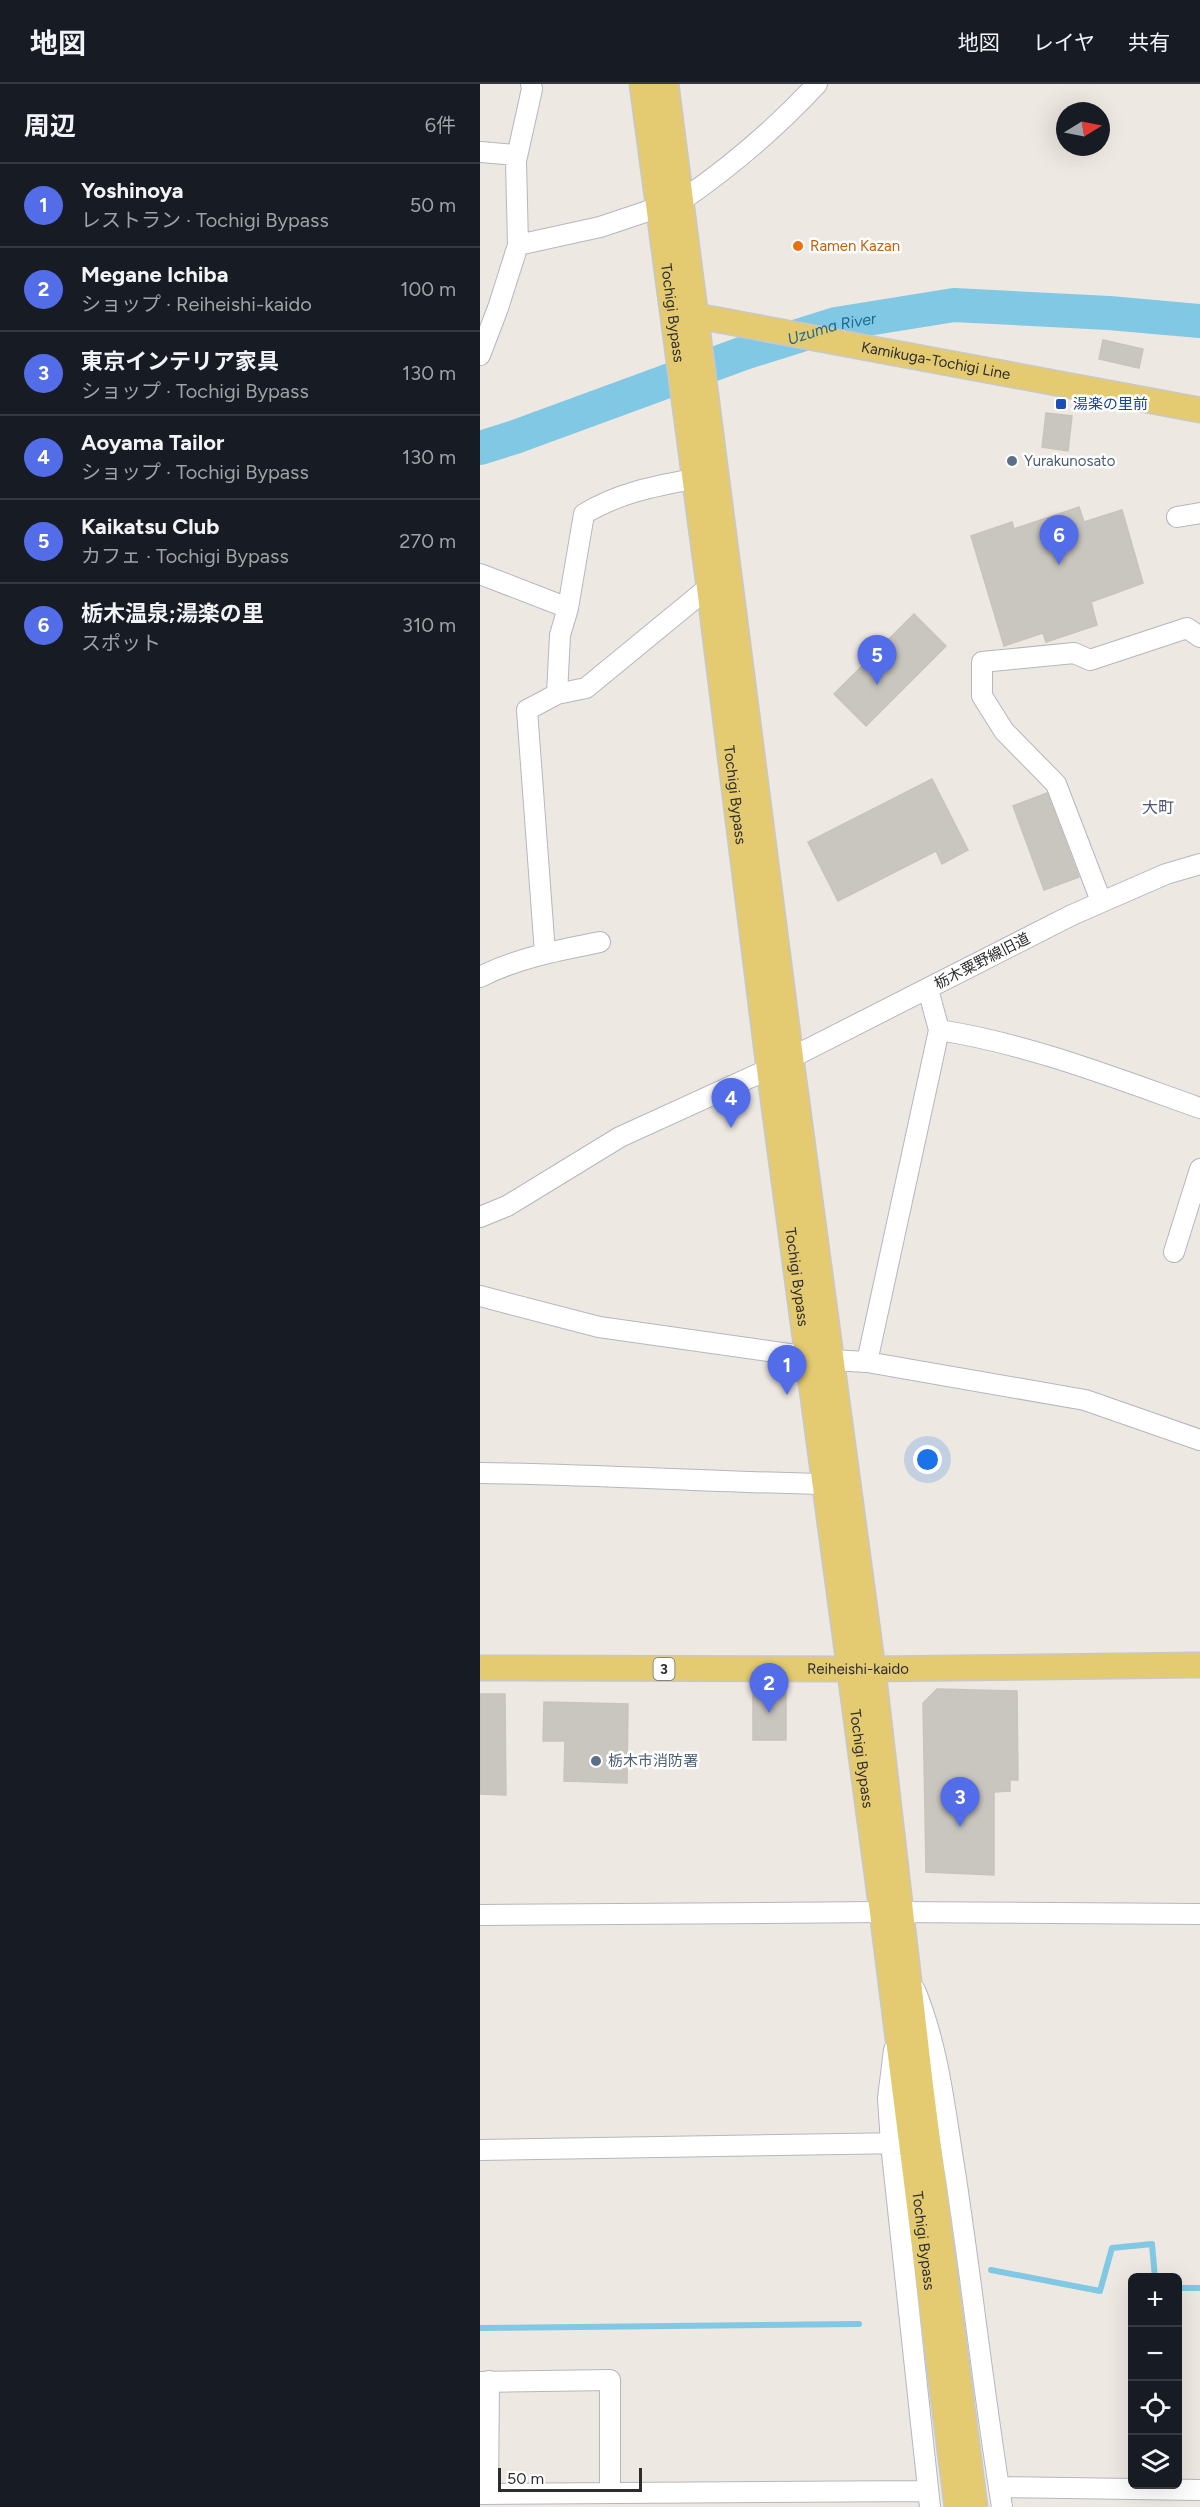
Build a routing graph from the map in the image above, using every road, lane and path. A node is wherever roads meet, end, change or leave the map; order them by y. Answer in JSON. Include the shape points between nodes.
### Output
{"nodes":[{"id":1,"x":531,"y":84,"type":"edge"},
{"id":2,"x":642,"y":84,"type":"edge"},
{"id":3,"x":666,"y":84,"type":"edge"},
{"id":4,"x":817,"y":84,"type":"edge"},
{"id":5,"x":480,"y":152,"type":"edge"},
{"id":6,"x":517,"y":155,"type":"junction"},
{"id":7,"x":681,"y":201,"type":"junction"},
{"id":8,"x":657,"y":208,"type":"junction"},
{"id":9,"x":518,"y":245,"type":"junction"},
{"id":10,"x":698,"y":327,"type":"junction"},
{"id":11,"x":674,"y":330,"type":"junction"},
{"id":12,"x":480,"y":355,"type":"edge"},
{"id":13,"x":1200,"y":410,"type":"edge"},
{"id":14,"x":693,"y":479,"type":"junction"},
{"id":15,"x":1200,"y":513,"type":"edge"},
{"id":16,"x":1177,"y":517,"type":"dead end"},
{"id":17,"x":480,"y":574,"type":"edge"},
{"id":18,"x":709,"y":587,"type":"junction"},
{"id":19,"x":568,"y":608,"type":"junction"},
{"id":20,"x":1200,"y":636,"type":"edge"},
{"id":21,"x":556,"y":694,"type":"junction"},
{"id":22,"x":1200,"y":864,"type":"edge"},
{"id":23,"x":1101,"y":901,"type":"junction"},
{"id":24,"x":600,"y":942,"type":"dead end"},
{"id":25,"x":545,"y":953,"type":"junction"},
{"id":26,"x":480,"y":977,"type":"edge"},
{"id":27,"x":928,"y":989,"type":"junction"},
{"id":28,"x":939,"y":1030,"type":"junction"},
{"id":29,"x":791,"y":1058,"type":"junction"},
{"id":30,"x":769,"y":1069,"type":"junction"},
{"id":31,"x":1200,"y":1108,"type":"edge"},
{"id":32,"x":1200,"y":1169,"type":"edge"},
{"id":33,"x":480,"y":1217,"type":"edge"},
{"id":34,"x":1174,"y":1252,"type":"dead end"},
{"id":35,"x":480,"y":1296,"type":"edge"},
{"id":36,"x":807,"y":1356,"type":"junction"},
{"id":37,"x":831,"y":1360,"type":"junction"},
{"id":38,"x":867,"y":1362,"type":"junction"},
{"id":39,"x":1200,"y":1440,"type":"edge"},
{"id":40,"x":480,"y":1473,"type":"edge"},
{"id":41,"x":824,"y":1484,"type":"junction"},
{"id":42,"x":1200,"y":1665,"type":"edge"},
{"id":43,"x":480,"y":1668,"type":"edge"},
{"id":44,"x":849,"y":1669,"type":"junction"},
{"id":45,"x":873,"y":1669,"type":"junction"},
{"id":46,"x":892,"y":1913,"type":"junction"},
{"id":47,"x":1200,"y":1914,"type":"edge"},
{"id":48,"x":480,"y":1915,"type":"edge"},
{"id":49,"x":909,"y":1976,"type":"junction"},
{"id":50,"x":900,"y":2143,"type":"junction"},
{"id":51,"x":480,"y":2150,"type":"edge"},
{"id":52,"x":484,"y":2381,"type":"edge"},
{"id":53,"x":999,"y":2487,"type":"junction"},
{"id":54,"x":1200,"y":2490,"type":"edge"},
{"id":55,"x":610,"y":2493,"type":"junction"},
{"id":56,"x":484,"y":2494,"type":"edge"},
{"id":57,"x":928,"y":2499,"type":"edge"},
{"id":58,"x":957,"y":2507,"type":"edge"},
{"id":59,"x":975,"y":2507,"type":"edge"},
{"id":60,"x":1002,"y":2507,"type":"edge"}],
"edges":[{"from":1,"to":6,"type":"street"},
{"from":2,"to":8,"type":"main road","name":"Tochigi Bypass"},
{"from":3,"to":7,"type":"main road","name":"Tochigi Bypass"},
{"from":4,"to":7,"type":"street","via":[[743,153]]},
{"from":5,"to":6,"type":"street"},
{"from":6,"to":9,"type":"street"},
{"from":7,"to":10,"type":"main road","name":"Tochigi Bypass"},
{"from":8,"to":9,"type":"street","via":[[600,227]]},
{"from":8,"to":11,"type":"main road","name":"Tochigi Bypass"},
{"from":9,"to":12,"type":"street"},
{"from":10,"to":11,"type":"main road","name":"Kamikuga-Tochigi Line"},
{"from":10,"to":13,"type":"main road","name":"Kamikuga-Tochigi Line","via":[[770,330]]},
{"from":10,"to":29,"type":"main road","name":"Tochigi Bypass"},
{"from":11,"to":14,"type":"main road","name":"Tochigi Bypass"},
{"from":14,"to":18,"type":"main road","name":"Tochigi Bypass"},
{"from":14,"to":19,"type":"street","via":[[642,489],[584,514]]},
{"from":15,"to":16,"type":"street"},
{"from":17,"to":19,"type":"street"},
{"from":18,"to":21,"type":"street","via":[[586,688]]},
{"from":18,"to":30,"type":"main road","name":"Tochigi Bypass"},
{"from":19,"to":21,"type":"street","via":[[560,635]]},
{"from":20,"to":23,"type":"street","via":[[1187,628],[1089,660],[1074,653],[981,662],[982,696],[1004,730],[1056,784]]},
{"from":21,"to":25,"type":"street","via":[[527,710]]},
{"from":22,"to":23,"type":"street","name":"栃木粟野線旧道"},
{"from":23,"to":27,"type":"street","name":"栃木粟野線旧道"},
{"from":24,"to":25,"type":"street"},
{"from":25,"to":26,"type":"street"},
{"from":27,"to":28,"type":"street"},
{"from":27,"to":29,"type":"street","name":"栃木粟野線旧道"},
{"from":28,"to":31,"type":"street","via":[[986,1037]]},
{"from":28,"to":38,"type":"street"},
{"from":29,"to":30,"type":"street","name":"栃木粟野線旧道"},
{"from":29,"to":37,"type":"main road","name":"Tochigi Bypass"},
{"from":30,"to":33,"type":"street","name":"栃木粟野線旧道","via":[[620,1137],[507,1206]]},
{"from":30,"to":36,"type":"main road","name":"Tochigi Bypass"},
{"from":32,"to":34,"type":"street"},
{"from":35,"to":36,"type":"street","via":[[599,1327]]},
{"from":36,"to":37,"type":"street"},
{"from":36,"to":41,"type":"main road","name":"Tochigi Bypass"},
{"from":37,"to":38,"type":"street"},
{"from":37,"to":45,"type":"main road","name":"Tochigi Bypass"},
{"from":38,"to":39,"type":"street","via":[[1085,1400]]},
{"from":40,"to":41,"type":"street"},
{"from":41,"to":44,"type":"main road","name":"Tochigi Bypass"},
{"from":42,"to":45,"type":"main road","name":"Reiheishi-kaido","number":"3"},
{"from":43,"to":44,"type":"main road","name":"Reiheishi-kaido","number":"3"},
{"from":44,"to":45,"type":"main road","name":"Reiheishi-kaido","number":"3"},
{"from":44,"to":46,"type":"main road","name":"Tochigi Bypass"},
{"from":45,"to":46,"type":"main road","name":"Tochigi Bypass"},
{"from":46,"to":47,"type":"street"},
{"from":46,"to":48,"type":"street"},
{"from":46,"to":49,"type":"main road","name":"Tochigi Bypass"},
{"from":46,"to":50,"type":"main road","name":"Tochigi Bypass"},
{"from":49,"to":53,"type":"street","via":[[927,2020],[940,2084],[969,2261]]},
{"from":49,"to":59,"type":"main road","name":"Tochigi Bypass"},
{"from":50,"to":51,"type":"street"},
{"from":50,"to":57,"type":"street","via":[[902,2242]]},
{"from":50,"to":58,"type":"main road","name":"Tochigi Bypass"},
{"from":52,"to":55,"type":"street","via":[[610,2380]]},
{"from":52,"to":56,"type":"street"},
{"from":53,"to":54,"type":"street"},
{"from":53,"to":60,"type":"street"},
{"from":55,"to":56,"type":"street"},
{"from":55,"to":57,"type":"street"}]}
